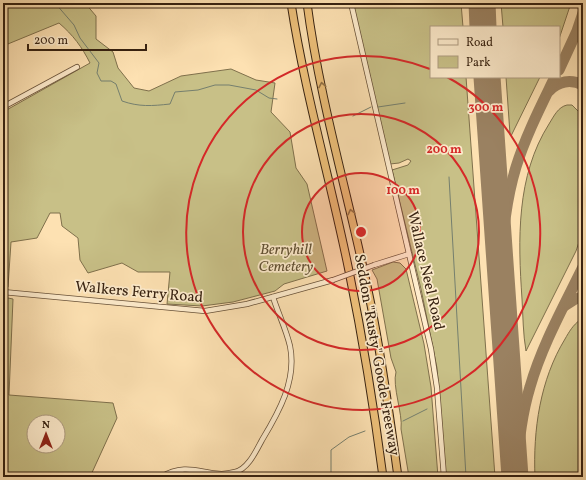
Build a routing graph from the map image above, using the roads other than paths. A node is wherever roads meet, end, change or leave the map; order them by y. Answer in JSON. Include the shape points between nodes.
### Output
{"nodes":[{"id":1,"x":291,"y":3,"type":"edge"},
{"id":2,"x":307,"y":3,"type":"edge"},
{"id":3,"x":351,"y":3,"type":"edge"},
{"id":4,"x":77,"y":67,"type":"dead end"},
{"id":5,"x":3,"y":107,"type":"edge"},
{"id":6,"x":409,"y":254,"type":"junction"},
{"id":7,"x":3,"y":292,"type":"edge"},
{"id":8,"x":273,"y":297,"type":"junction"},
{"id":9,"x":227,"y":475,"type":"edge"},
{"id":10,"x":161,"y":477,"type":"edge"},
{"id":11,"x":383,"y":477,"type":"edge"},
{"id":12,"x":398,"y":477,"type":"edge"},
{"id":13,"x":444,"y":477,"type":"edge"}],
"edges":[{"from":1,"to":11,"type":"highway","name":"Seddon \"Rusty\" Goode Freeway","via":[[359,323]]},
{"from":12,"to":2,"type":"highway","name":"Seddon \"Rusty\" Goode Freeway","one_way":true,"via":[[370,300],[322,90]]},
{"from":3,"to":6,"type":"street","name":"Wallace Neel Road"},
{"from":4,"to":5,"type":"street"},
{"from":6,"to":8,"type":"street","name":"Walkers Ferry Road","bridge":true},
{"from":6,"to":13,"type":"street","name":"Wallace Neel Road","via":[[434,368]]},
{"from":7,"to":8,"type":"street","name":"Walkers Ferry Road","via":[[203,311]]},
{"from":8,"to":9,"type":"street","via":[[291,352],[286,391],[279,412],[250,459],[239,471]]},
{"from":9,"to":10,"type":"street","via":[[183,469]]}]}
